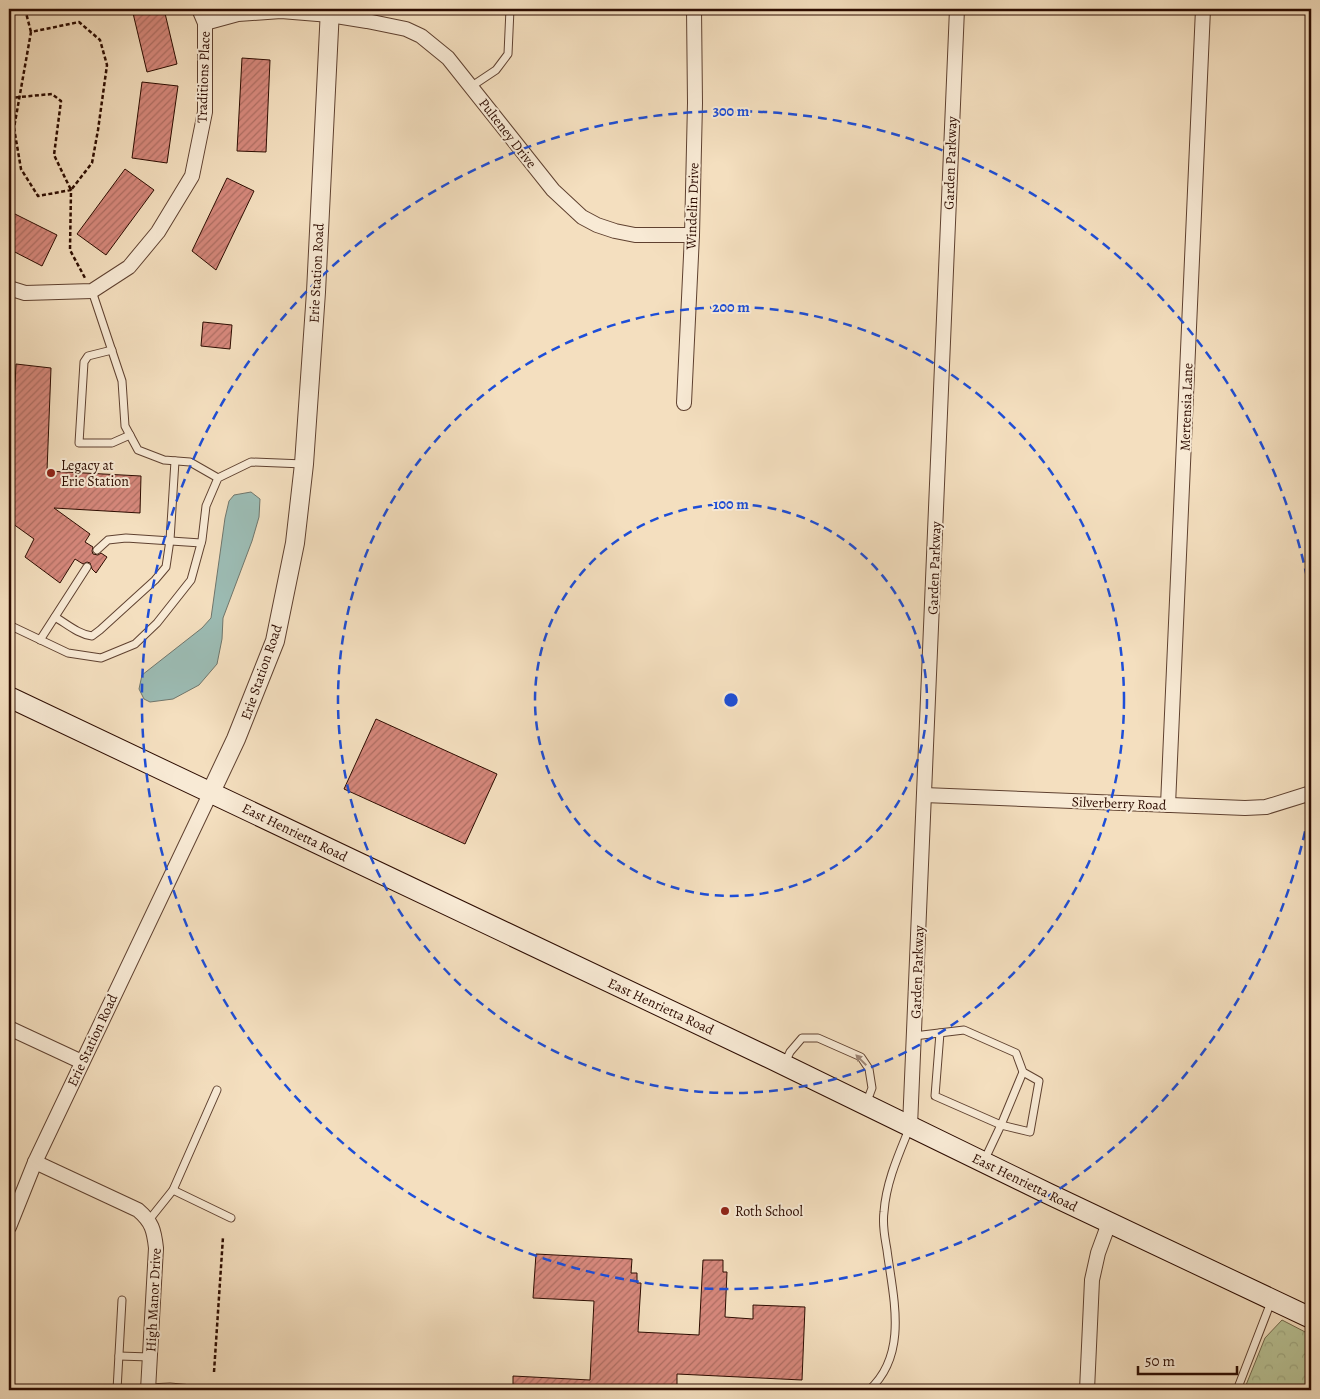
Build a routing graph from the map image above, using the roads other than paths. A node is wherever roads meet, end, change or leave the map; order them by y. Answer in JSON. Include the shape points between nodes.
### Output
{"nodes":[{"id":1,"x":199,"y":9,"type":"edge"},
{"id":2,"x":510,"y":9,"type":"edge"},
{"id":3,"x":694,"y":9,"type":"edge"},
{"id":4,"x":956,"y":9,"type":"edge"},
{"id":5,"x":1203,"y":9,"type":"edge"},
{"id":6,"x":330,"y":12,"type":"edge"},
{"id":7,"x":205,"y":23,"type":"junction"},
{"id":8,"x":472,"y":86,"type":"junction"},
{"id":9,"x":692,"y":235,"type":"junction"},
{"id":10,"x":9,"y":288,"type":"edge"},
{"id":11,"x":92,"y":291,"type":"junction"},
{"id":12,"x":112,"y":350,"type":"junction"},
{"id":13,"x":684,"y":403,"type":"dead end"},
{"id":14,"x":130,"y":435,"type":"junction"},
{"id":15,"x":175,"y":461,"type":"junction"},
{"id":16,"x":304,"y":464,"type":"junction"},
{"id":17,"x":218,"y":478,"type":"junction"},
{"id":18,"x":170,"y":540,"type":"junction"},
{"id":19,"x":202,"y":543,"type":"junction"},
{"id":20,"x":97,"y":550,"type":"dead end"},
{"id":21,"x":87,"y":567,"type":"dead end"},
{"id":22,"x":55,"y":617,"type":"junction"},
{"id":23,"x":9,"y":626,"type":"edge"},
{"id":24,"x":40,"y":640,"type":"junction"},
{"id":25,"x":9,"y":697,"type":"edge"},
{"id":26,"x":211,"y":792,"type":"junction"},
{"id":27,"x":1311,"y":793,"type":"edge"},
{"id":28,"x":924,"y":795,"type":"junction"},
{"id":29,"x":1168,"y":805,"type":"junction"},
{"id":30,"x":9,"y":1028,"type":"edge"},
{"id":31,"x":940,"y":1033,"type":"junction"},
{"id":32,"x":914,"y":1036,"type":"junction"},
{"id":33,"x":82,"y":1062,"type":"junction"},
{"id":34,"x":784,"y":1066,"type":"junction"},
{"id":35,"x":1024,"y":1072,"type":"junction"},
{"id":36,"x":217,"y":1090,"type":"dead end"},
{"id":37,"x":866,"y":1105,"type":"junction"},
{"id":38,"x":1001,"y":1125,"type":"junction"},
{"id":39,"x":910,"y":1126,"type":"junction"},
{"id":40,"x":984,"y":1161,"type":"junction"},
{"id":41,"x":35,"y":1162,"type":"junction"},
{"id":42,"x":173,"y":1190,"type":"junction"},
{"id":43,"x":231,"y":1218,"type":"dead end"},
{"id":44,"x":149,"y":1220,"type":"junction"},
{"id":45,"x":1109,"y":1223,"type":"junction"},
{"id":46,"x":9,"y":1228,"type":"edge"},
{"id":47,"x":1272,"y":1299,"type":"junction"},
{"id":48,"x":122,"y":1300,"type":"dead end"},
{"id":49,"x":1311,"y":1318,"type":"edge"},
{"id":50,"x":119,"y":1356,"type":"junction"},
{"id":51,"x":150,"y":1356,"type":"junction"},
{"id":52,"x":148,"y":1389,"type":"edge"},
{"id":53,"x":117,"y":1390,"type":"edge"},
{"id":54,"x":203,"y":1390,"type":"edge"},
{"id":55,"x":869,"y":1390,"type":"edge"},
{"id":56,"x":1087,"y":1390,"type":"edge"},
{"id":57,"x":1237,"y":1390,"type":"edge"}],
"edges":[{"from":1,"to":7,"type":"street","name":"Traditions Place"},
{"from":2,"to":8,"type":"lane","via":[[508,54],[496,70]]},
{"from":3,"to":9,"type":"street","name":"Windelin Drive"},
{"from":4,"to":28,"type":"street","name":"Garden Parkway"},
{"from":5,"to":29,"type":"street","name":"Mertensia Lane"},
{"from":6,"to":7,"type":"street","name":"Pulteney Drive","via":[[238,14]]},
{"from":6,"to":8,"type":"street","name":"Pulteney Drive","via":[[406,29],[421,36],[448,58]]},
{"from":6,"to":16,"type":"street","name":"Erie Station Road"},
{"from":7,"to":11,"type":"street","name":"Traditions Place","via":[[205,112],[192,176],[158,232],[129,267]]},
{"from":8,"to":9,"type":"street","name":"Pulteney Drive","via":[[553,190],[582,217],[615,231],[636,235]]},
{"from":9,"to":13,"type":"street","name":"Windelin Drive"},
{"from":10,"to":11,"type":"street","via":[[25,293]]},
{"from":11,"to":12,"type":"lane"},
{"from":12,"to":14,"type":"lane","via":[[122,381],[125,426]]},
{"from":12,"to":14,"type":"lane","via":[[88,356],[84,362],[79,443],[112,443]]},
{"from":14,"to":15,"type":"lane","via":[[138,450]]},
{"from":15,"to":17,"type":"lane","via":[[190,462]]},
{"from":15,"to":18,"type":"lane"},
{"from":16,"to":17,"type":"lane","via":[[251,462]]},
{"from":16,"to":26,"type":"street","name":"Erie Station Road","via":[[295,543],[275,641],[253,700]]},
{"from":17,"to":19,"type":"lane","via":[[206,506]]},
{"from":18,"to":19,"type":"lane"},
{"from":18,"to":20,"type":"lane","via":[[108,540]]},
{"from":18,"to":22,"type":"lane","via":[[166,568],[92,636]]},
{"from":19,"to":24,"type":"lane","via":[[191,580],[135,644],[101,658],[68,653]]},
{"from":21,"to":22,"type":"lane"},
{"from":22,"to":24,"type":"lane"},
{"from":23,"to":24,"type":"lane"},
{"from":25,"to":26,"type":"main road","name":"East Henrietta Road"},
{"from":26,"to":33,"type":"street","name":"Erie Station Road"},
{"from":26,"to":34,"type":"main road","name":"East Henrietta Road"},
{"from":27,"to":29,"type":"street","name":"Silverberry Road","via":[[1266,807]]},
{"from":28,"to":29,"type":"street","name":"Silverberry Road"},
{"from":28,"to":32,"type":"street","name":"Garden Parkway"},
{"from":30,"to":33,"type":"street"},
{"from":31,"to":32,"type":"lane"},
{"from":31,"to":35,"type":"lane","via":[[964,1030],[1016,1053]]},
{"from":31,"to":38,"type":"lane","via":[[935,1096]]},
{"from":32,"to":39,"type":"street","name":"Garden Parkway"},
{"from":33,"to":41,"type":"street","name":"Erie Station Road"},
{"from":34,"to":37,"type":"main road","name":"East Henrietta Road"},
{"from":37,"to":34,"type":"lane","one_way":true,"via":[[872,1088],[868,1068],[861,1057],[818,1038],[802,1038],[790,1052]]},
{"from":35,"to":38,"type":"lane"},
{"from":35,"to":38,"type":"lane","via":[[1039,1081],[1030,1132]]},
{"from":36,"to":42,"type":"lane"},
{"from":37,"to":39,"type":"main road","name":"East Henrietta Road"},
{"from":38,"to":40,"type":"lane"},
{"from":39,"to":40,"type":"main road","name":"East Henrietta Road"},
{"from":39,"to":55,"type":"lane","via":[[887,1190],[883,1214],[896,1323],[895,1343],[882,1377]]},
{"from":40,"to":45,"type":"main road","name":"East Henrietta Road"},
{"from":41,"to":44,"type":"street","via":[[138,1210]]},
{"from":41,"to":46,"type":"street","name":"Erie Station Road"},
{"from":42,"to":43,"type":"lane"},
{"from":42,"to":44,"type":"lane"},
{"from":44,"to":51,"type":"street","name":"High Manor Drive","via":[[156,1248]]},
{"from":45,"to":47,"type":"main road","name":"East Henrietta Road"},
{"from":45,"to":56,"type":"street","via":[[1092,1280]]},
{"from":47,"to":49,"type":"main road","name":"East Henrietta Road"},
{"from":47,"to":57,"type":"lane"},
{"from":48,"to":50,"type":"lane"},
{"from":50,"to":51,"type":"lane"},
{"from":50,"to":53,"type":"lane"},
{"from":51,"to":52,"type":"street","name":"High Manor Drive"},
{"from":52,"to":54,"type":"lane"}]}
